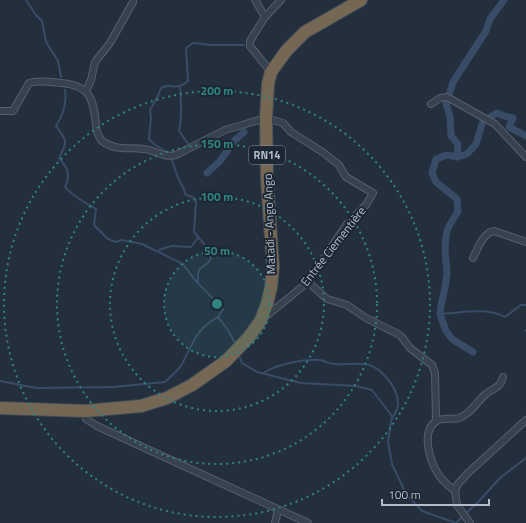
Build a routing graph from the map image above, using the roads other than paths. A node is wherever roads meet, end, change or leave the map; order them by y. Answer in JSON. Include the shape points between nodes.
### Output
{"nodes":[{"id":1,"x":254,"y":0,"type":"edge"},
{"id":2,"x":281,"y":0,"type":"edge"},
{"id":3,"x":361,"y":0,"type":"edge"},
{"id":4,"x":133,"y":2,"type":"dead end"},
{"id":5,"x":265,"y":17,"type":"junction"},
{"id":6,"x":271,"y":72,"type":"junction"},
{"id":7,"x":86,"y":91,"type":"junction"},
{"id":8,"x":431,"y":104,"type":"dead end"},
{"id":9,"x":0,"y":111,"type":"edge"},
{"id":10,"x":266,"y":118,"type":"junction"},
{"id":11,"x":526,"y":157,"type":"edge"},
{"id":12,"x":526,"y":242,"type":"edge"},
{"id":13,"x":473,"y":258,"type":"dead end"},
{"id":14,"x":308,"y":282,"type":"junction"},
{"id":15,"x":261,"y":320,"type":"junction"},
{"id":16,"x":503,"y":377,"type":"dead end"},
{"id":17,"x":0,"y":408,"type":"edge"},
{"id":18,"x":84,"y":411,"type":"junction"},
{"id":19,"x":526,"y":420,"type":"edge"},
{"id":20,"x":436,"y":421,"type":"junction"},
{"id":21,"x":455,"y":491,"type":"junction"},
{"id":22,"x":278,"y":510,"type":"junction"},
{"id":23,"x":468,"y":521,"type":"edge"},
{"id":24,"x":275,"y":523,"type":"edge"},
{"id":25,"x":308,"y":523,"type":"edge"}],
"edges":[{"from":1,"to":5,"type":"street"},
{"from":2,"to":5,"type":"street"},
{"from":3,"to":6,"type":"highway","name":"Matadi - Ango Ango","number":"RN14","via":[[305,32],[287,50]]},
{"from":4,"to":7,"type":"street","via":[[110,43],[95,62]]},
{"from":5,"to":6,"type":"street","via":[[252,36],[250,46]]},
{"from":6,"to":10,"type":"highway","name":"Matadi - Ango Ango","number":"RN14"},
{"from":7,"to":9,"type":"street","via":[[79,86],[34,81],[29,83],[13,111]]},
{"from":7,"to":10,"type":"street","via":[[92,98],[96,132],[102,140],[111,146],[123,149],[148,149],[168,157],[225,130]]},
{"from":8,"to":11,"type":"street","via":[[447,97],[495,124]]},
{"from":10,"to":14,"type":"street","name":"Entrée Ciementière","via":[[282,123],[339,165],[346,177],[373,194],[347,224]]},
{"from":10,"to":15,"type":"highway","name":"Matadi - Ango Ango","number":"RN14","via":[[273,267],[271,287]]},
{"from":12,"to":13,"type":"street","via":[[494,231],[490,232]]},
{"from":14,"to":15,"type":"street","name":"Entrée Ciementière"},
{"from":14,"to":20,"type":"street","via":[[327,299],[347,305],[400,335],[410,348],[432,365],[435,372]]},
{"from":15,"to":18,"type":"highway","name":"Matadi - Ango Ango","number":"RN14","via":[[226,361],[192,385],[167,398],[141,406]]},
{"from":16,"to":20,"type":"street","via":[[501,384],[487,393],[468,413],[459,418]]},
{"from":17,"to":18,"type":"highway","name":"Matadi - Ango Ango","number":"RN14"},
{"from":18,"to":22,"type":"street","via":[[86,419],[97,426]]},
{"from":19,"to":21,"type":"street","via":[[468,473]]},
{"from":20,"to":21,"type":"street","via":[[428,434],[430,456],[438,474]]},
{"from":21,"to":23,"type":"street","via":[[457,505]]},
{"from":22,"to":24,"type":"street"},
{"from":22,"to":25,"type":"street"}]}
